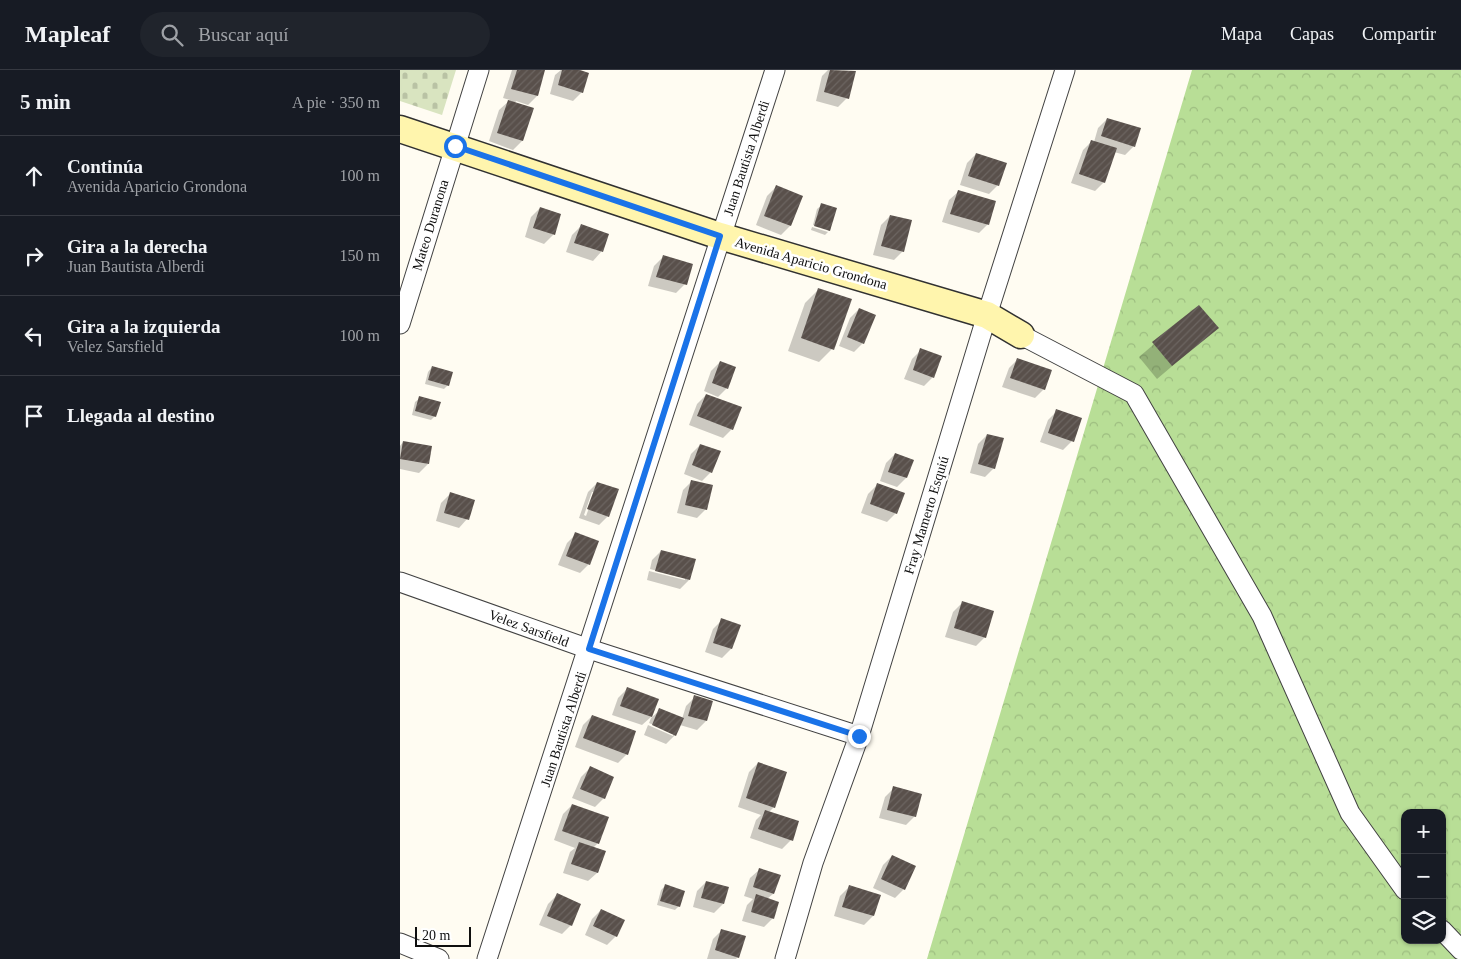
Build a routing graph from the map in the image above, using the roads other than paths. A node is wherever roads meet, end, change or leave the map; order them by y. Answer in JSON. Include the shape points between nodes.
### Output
{"nodes":[{"id":1,"x":480,"y":70,"type":"edge"},
{"id":2,"x":775,"y":70,"type":"edge"},
{"id":3,"x":1065,"y":70,"type":"edge"},
{"id":4,"x":400,"y":129,"type":"edge"},
{"id":5,"x":455,"y":146,"type":"junction"},
{"id":6,"x":720,"y":236,"type":"junction"},
{"id":7,"x":987,"y":315,"type":"junction"},
{"id":8,"x":400,"y":324,"type":"edge"},
{"id":9,"x":1021,"y":335,"type":"joint"},
{"id":10,"x":400,"y":582,"type":"edge"},
{"id":11,"x":589,"y":649,"type":"junction"},
{"id":12,"x":859,"y":736,"type":"junction"},
{"id":13,"x":1401,"y":884,"type":"edge"},
{"id":14,"x":1446,"y":934,"type":"edge"},
{"id":15,"x":400,"y":943,"type":"edge"},
{"id":16,"x":1461,"y":950,"type":"edge"},
{"id":17,"x":439,"y":959,"type":"edge"},
{"id":18,"x":487,"y":959,"type":"edge"},
{"id":19,"x":785,"y":959,"type":"edge"}],
"edges":[{"from":1,"to":5,"type":"street","name":"Mateo Duranona"},
{"from":2,"to":6,"type":"street","name":"Juan Bautista Alberdi"},
{"from":3,"to":7,"type":"street","name":"Fray Mamerto Esquiú"},
{"from":4,"to":5,"type":"main road","name":"Avenida Aparicio Grondona"},
{"from":5,"to":6,"type":"main road","name":"Avenida Aparicio Grondona"},
{"from":5,"to":8,"type":"street","name":"Mateo Duranona"},
{"from":6,"to":7,"type":"main road","name":"Avenida Aparicio Grondona"},
{"from":6,"to":11,"type":"street","name":"Juan Bautista Alberdi"},
{"from":7,"to":9,"type":"main road","name":"Avenida Aparicio Grondona"},
{"from":7,"to":12,"type":"street","name":"Fray Mamerto Esquiú"},
{"from":9,"to":13,"type":"street","via":[[1134,394],[1262,616],[1350,813]]},
{"from":10,"to":11,"type":"street","name":"Velez Sarsfield"},
{"from":11,"to":12,"type":"street","name":"Velez Sarsfield"},
{"from":11,"to":18,"type":"street","name":"Juan Bautista Alberdi"},
{"from":12,"to":19,"type":"street","name":"Fray Mamerto Esquiú","via":[[813,863]]},
{"from":14,"to":16,"type":"street"},
{"from":15,"to":17,"type":"street"}]}
